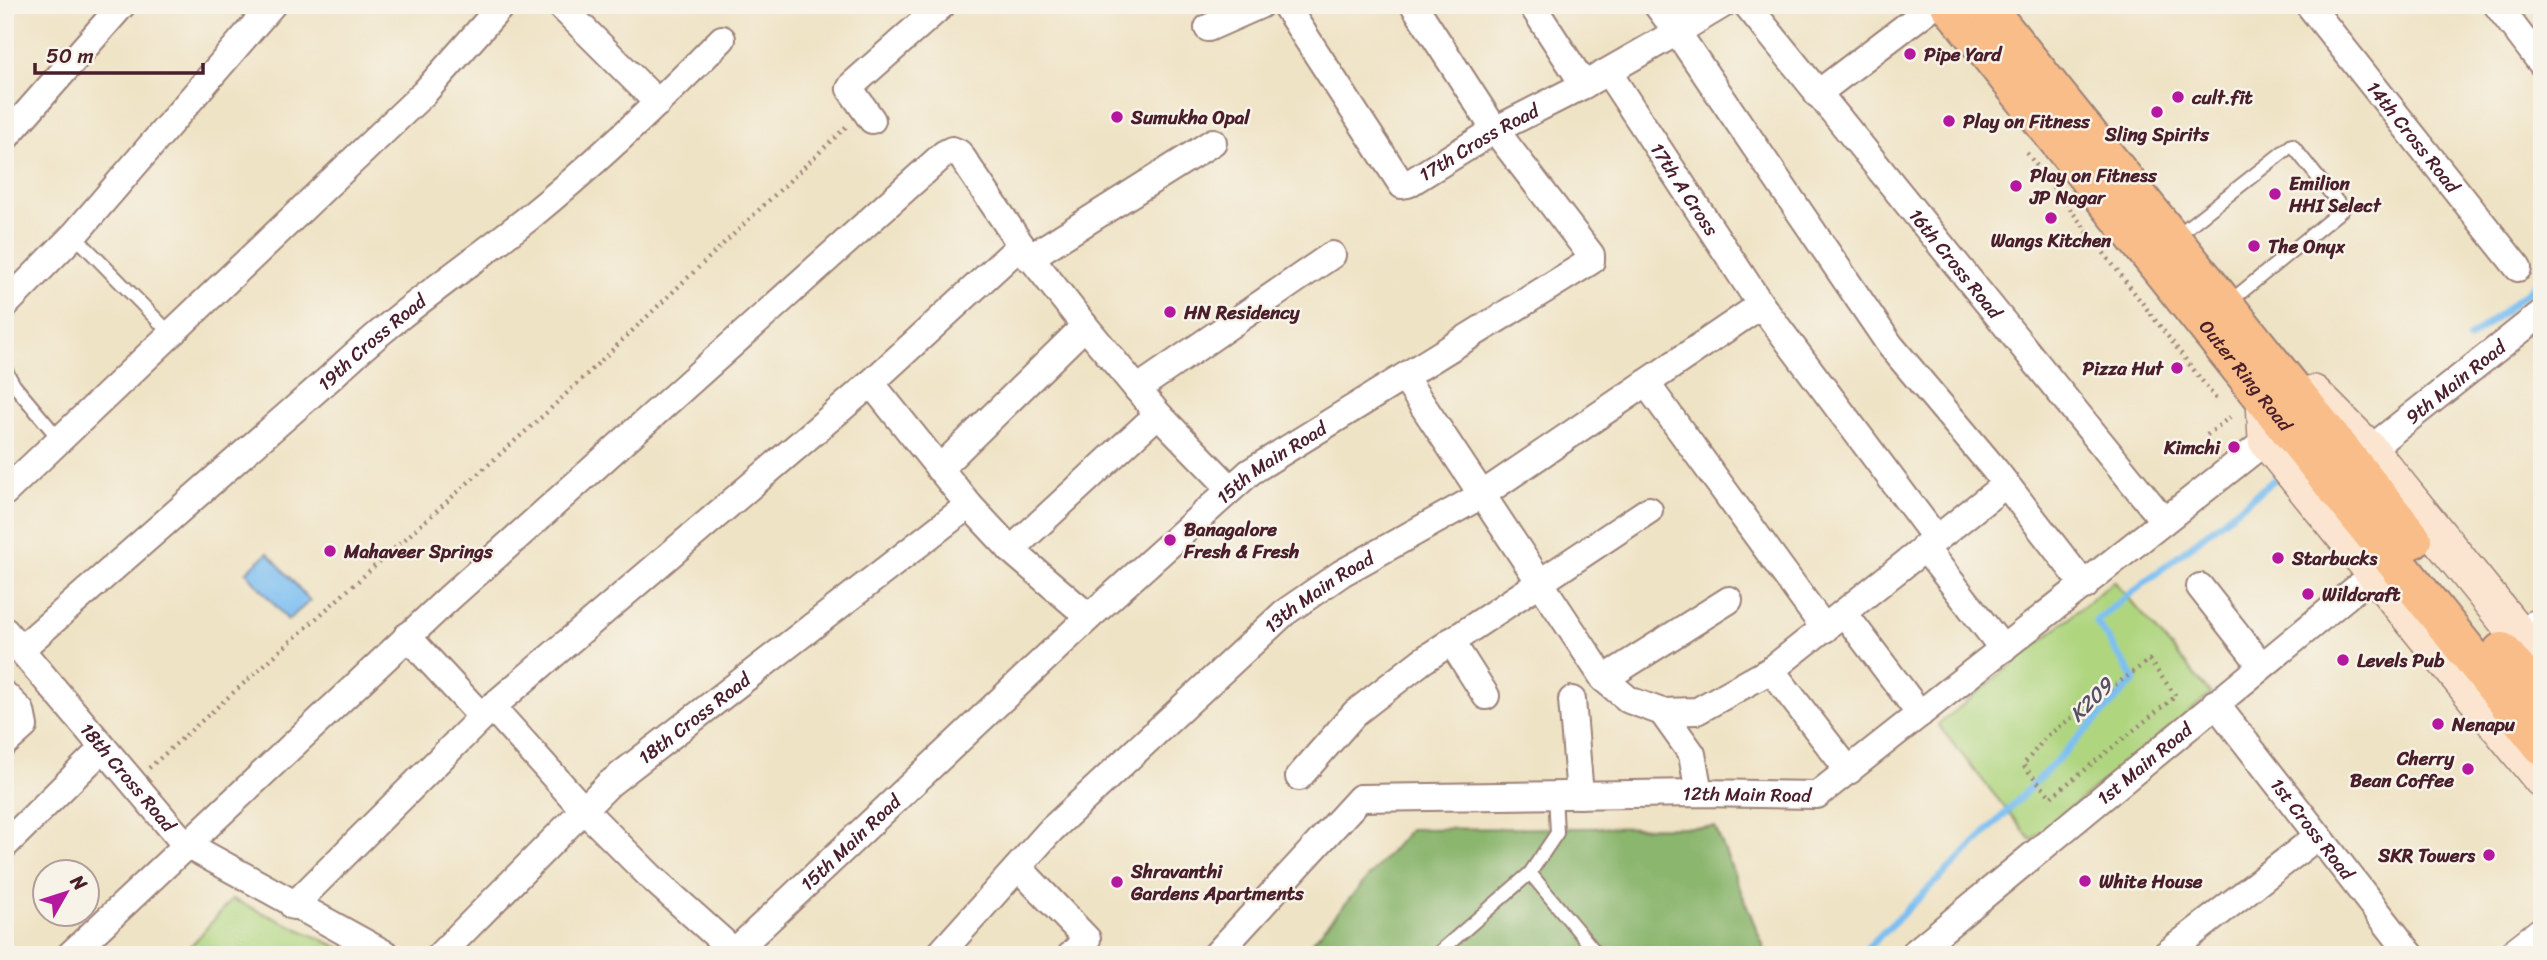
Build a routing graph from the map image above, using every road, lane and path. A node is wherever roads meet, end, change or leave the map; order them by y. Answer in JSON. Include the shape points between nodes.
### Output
{"nodes":[{"id":1,"x":122,"y":5,"type":"edge"},
{"id":2,"x":272,"y":5,"type":"edge"},
{"id":3,"x":502,"y":5,"type":"edge"},
{"id":4,"x":560,"y":5,"type":"edge"},
{"id":5,"x":942,"y":5,"type":"edge"},
{"id":6,"x":1260,"y":5,"type":"edge"},
{"id":7,"x":1285,"y":5,"type":"edge"},
{"id":8,"x":1414,"y":5,"type":"edge"},
{"id":9,"x":1532,"y":5,"type":"edge"},
{"id":10,"x":1657,"y":5,"type":"edge"},
{"id":11,"x":1722,"y":5,"type":"edge"},
{"id":12,"x":1747,"y":5,"type":"edge"},
{"id":13,"x":1934,"y":5,"type":"edge"},
{"id":14,"x":1950,"y":5,"type":"edge"},
{"id":15,"x":1984,"y":5,"type":"edge"},
{"id":16,"x":2309,"y":5,"type":"edge"},
{"id":17,"x":2497,"y":5,"type":"edge"},
{"id":18,"x":1208,"y":28,"type":"dead end"},
{"id":19,"x":1677,"y":32,"type":"junction"},
{"id":20,"x":722,"y":39,"type":"dead end"},
{"id":21,"x":2542,"y":64,"type":"edge"},
{"id":22,"x":1608,"y":72,"type":"junction"},
{"id":23,"x":1584,"y":85,"type":"junction"},
{"id":24,"x":1817,"y":94,"type":"junction"},
{"id":25,"x":658,"y":103,"type":"junction"},
{"id":26,"x":868,"y":115,"type":"joint"},
{"id":27,"x":1495,"y":130,"type":"junction"},
{"id":28,"x":5,"y":138,"type":"edge"},
{"id":29,"x":1213,"y":142,"type":"dead end"},
{"id":30,"x":2023,"y":148,"type":"dead end"},
{"id":31,"x":74,"y":235,"type":"junction"},
{"id":32,"x":2172,"y":239,"type":"junction"},
{"id":33,"x":1025,"y":252,"type":"junction"},
{"id":34,"x":1332,"y":255,"type":"dead end"},
{"id":35,"x":2518,"y":268,"type":"dead end"},
{"id":36,"x":5,"y":305,"type":"edge"},
{"id":37,"x":1761,"y":305,"type":"junction"},
{"id":38,"x":2225,"y":306,"type":"junction"},
{"id":39,"x":2542,"y":313,"type":"edge"},
{"id":40,"x":1085,"y":326,"type":"junction"},
{"id":41,"x":170,"y":333,"type":"dead end"},
{"id":42,"x":5,"y":369,"type":"edge"},
{"id":43,"x":1404,"y":377,"type":"junction"},
{"id":44,"x":871,"y":383,"type":"junction"},
{"id":45,"x":1646,"y":383,"type":"junction"},
{"id":46,"x":1137,"y":389,"type":"junction"},
{"id":47,"x":2276,"y":391,"type":"junction"},
{"id":48,"x":2216,"y":399,"type":"dead end"},
{"id":49,"x":1158,"y":414,"type":"junction"},
{"id":50,"x":2230,"y":417,"type":"dead end"},
{"id":51,"x":2207,"y":435,"type":"dead end"},
{"id":52,"x":60,"y":440,"type":"junction"},
{"id":53,"x":2267,"y":440,"type":"junction"},
{"id":54,"x":2370,"y":450,"type":"junction"},
{"id":55,"x":939,"y":470,"type":"junction"},
{"id":56,"x":2006,"y":484,"type":"junction"},
{"id":57,"x":1230,"y":488,"type":"junction"},
{"id":58,"x":5,"y":492,"type":"edge"},
{"id":59,"x":1480,"y":496,"type":"junction"},
{"id":60,"x":969,"y":505,"type":"junction"},
{"id":61,"x":1649,"y":510,"type":"dead end"},
{"id":62,"x":2164,"y":521,"type":"junction"},
{"id":63,"x":1929,"y":542,"type":"junction"},
{"id":64,"x":1011,"y":550,"type":"junction"},
{"id":65,"x":2375,"y":573,"type":"junction"},
{"id":66,"x":1541,"y":581,"type":"junction"},
{"id":67,"x":2085,"y":586,"type":"junction"},
{"id":68,"x":2200,"y":587,"type":"dead end"},
{"id":69,"x":1729,"y":600,"type":"dead end"},
{"id":70,"x":1089,"y":617,"type":"junction"},
{"id":71,"x":1834,"y":621,"type":"junction"},
{"id":72,"x":2526,"y":622,"type":"edge"},
{"id":73,"x":407,"y":636,"type":"junction"},
{"id":74,"x":13,"y":640,"type":"edge"},
{"id":75,"x":1451,"y":641,"type":"junction"},
{"id":76,"x":2003,"y":649,"type":"junction"},
{"id":77,"x":2542,"y":664,"type":"edge"},
{"id":78,"x":2261,"y":665,"type":"junction"},
{"id":79,"x":1771,"y":670,"type":"junction"},
{"id":80,"x":43,"y":677,"type":"junction"},
{"id":81,"x":1604,"y":679,"type":"junction"},
{"id":82,"x":1486,"y":696,"type":"dead end"},
{"id":83,"x":9,"y":699,"type":"edge"},
{"id":84,"x":1572,"y":699,"type":"dead end"},
{"id":85,"x":2542,"y":701,"type":"edge"},
{"id":86,"x":2215,"y":703,"type":"junction"},
{"id":87,"x":487,"y":712,"type":"junction"},
{"id":88,"x":1662,"y":712,"type":"junction"},
{"id":89,"x":1920,"y":714,"type":"junction"},
{"id":90,"x":5,"y":743,"type":"edge"},
{"id":91,"x":2542,"y":745,"type":"edge"},
{"id":92,"x":2116,"y":746,"type":"joint"},
{"id":93,"x":103,"y":748,"type":"junction"},
{"id":94,"x":1849,"y":771,"type":"junction"},
{"id":95,"x":1299,"y":777,"type":"dead end"},
{"id":96,"x":2542,"y":779,"type":"edge"},
{"id":97,"x":133,"y":783,"type":"junction"},
{"id":98,"x":1699,"y":793,"type":"junction"},
{"id":99,"x":1568,"y":794,"type":"junction"},
{"id":100,"x":584,"y":810,"type":"junction"},
{"id":101,"x":2318,"y":836,"type":"junction"},
{"id":102,"x":184,"y":843,"type":"junction"},
{"id":103,"x":5,"y":845,"type":"edge"},
{"id":104,"x":1019,"y":868,"type":"junction"},
{"id":105,"x":1530,"y":873,"type":"junction"},
{"id":106,"x":293,"y":906,"type":"junction"},
{"id":107,"x":2542,"y":933,"type":"edge"},
{"id":108,"x":735,"y":954,"type":"edge"},
{"id":109,"x":70,"y":955,"type":"edge"},
{"id":110,"x":387,"y":955,"type":"edge"},
{"id":111,"x":440,"y":955,"type":"edge"},
{"id":112,"x":939,"y":955,"type":"edge"},
{"id":113,"x":1071,"y":955,"type":"edge"},
{"id":114,"x":1216,"y":955,"type":"edge"},
{"id":115,"x":1436,"y":955,"type":"edge"},
{"id":116,"x":1598,"y":955,"type":"edge"},
{"id":117,"x":1912,"y":955,"type":"edge"},
{"id":118,"x":2165,"y":955,"type":"edge"},
{"id":119,"x":2411,"y":955,"type":"edge"},
{"id":120,"x":2514,"y":955,"type":"edge"}],
"edges":[{"from":1,"to":28,"type":"street"},
{"from":2,"to":31,"type":"street"},
{"from":3,"to":52,"type":"street","via":[[424,93]]},
{"from":4,"to":25,"type":"street"},
{"from":5,"to":26,"type":"street","via":[[853,84],[850,89]]},
{"from":6,"to":18,"type":"street"},
{"from":7,"to":27,"type":"street","name":"17th Cross Road","via":[[1402,185]]},
{"from":8,"to":27,"type":"street","name":"15th Main Road"},
{"from":9,"to":23,"type":"street"},
{"from":10,"to":19,"type":"street"},
{"from":11,"to":19,"type":"street","name":"17th Cross Road"},
{"from":12,"to":24,"type":"street","name":"16th Cross Road"},
{"from":13,"to":24,"type":"street"},
{"from":14,"to":47,"type":"highway","name":"Outer Ring Road"},
{"from":15,"to":32,"type":"highway","name":"Outer Ring Road"},
{"from":16,"to":35,"type":"street","name":"14th Cross Road"},
{"from":17,"to":21,"type":"street"},
{"from":19,"to":22,"type":"street","name":"17th Cross Road"},
{"from":19,"to":56,"type":"street","via":[[1890,345]]},
{"from":20,"to":25,"type":"street","name":"19th Cross Road"},
{"from":22,"to":23,"type":"street","name":"17th Cross Road"},
{"from":22,"to":37,"type":"street","name":"17th A Cross"},
{"from":23,"to":27,"type":"street","name":"17th Cross Road"},
{"from":24,"to":62,"type":"street","name":"16th Cross Road"},
{"from":25,"to":74,"type":"street","name":"19th Cross Road","via":[[527,219],[377,333],[331,377]]},
{"from":26,"to":97,"type":"path","via":[[550,410]]},
{"from":27,"to":43,"type":"street","name":"15th Main Road","via":[[1591,255],[1591,261]]},
{"from":29,"to":33,"type":"street"},
{"from":30,"to":48,"type":"path"},
{"from":31,"to":36,"type":"street"},
{"from":31,"to":41,"type":"lane"},
{"from":32,"to":38,"type":"highway","name":"Outer Ring Road"},
{"from":32,"to":38,"type":"lane","via":[[2292,145],[2343,209]]},
{"from":33,"to":40,"type":"street"},
{"from":33,"to":44,"type":"street"},
{"from":33,"to":73,"type":"street","via":[[959,152],[952,150]]},
{"from":34,"to":46,"type":"street"},
{"from":37,"to":45,"type":"street","name":"13th Main Road"},
{"from":37,"to":63,"type":"street","name":"17th A Cross"},
{"from":38,"to":47,"type":"highway","name":"Outer Ring Road"},
{"from":39,"to":54,"type":"street","name":"9th Main Road"},
{"from":40,"to":46,"type":"street"},
{"from":40,"to":55,"type":"street"},
{"from":42,"to":52,"type":"lane"},
{"from":43,"to":57,"type":"street","name":"15th Main Road"},
{"from":43,"to":59,"type":"street"},
{"from":44,"to":55,"type":"street"},
{"from":44,"to":87,"type":"street"},
{"from":45,"to":59,"type":"street","name":"13th Main Road"},
{"from":45,"to":71,"type":"street"},
{"from":46,"to":49,"type":"street"},
{"from":47,"to":53,"type":"main road"},
{"from":47,"to":54,"type":"main road","name":"Outer Ring Road","via":[[2313,394]]},
{"from":47,"to":85,"type":"highway","name":"Outer Ring Road"},
{"from":47,"to":91,"type":"highway","name":"Outer Ring Road"},
{"from":49,"to":57,"type":"street"},
{"from":49,"to":64,"type":"street"},
{"from":50,"to":51,"type":"path"},
{"from":52,"to":58,"type":"street"},
{"from":53,"to":62,"type":"street","name":"12th Main Road"},
{"from":53,"to":65,"type":"main road"},
{"from":54,"to":72,"type":"main road","name":"Outer Ring Road"},
{"from":55,"to":60,"type":"street"},
{"from":56,"to":63,"type":"street"},
{"from":56,"to":67,"type":"street"},
{"from":57,"to":70,"type":"street","name":"15th Main Road"},
{"from":59,"to":66,"type":"street"},
{"from":59,"to":104,"type":"street","name":"13th Main Road","via":[[1342,573],[1284,613],[1051,830]]},
{"from":60,"to":64,"type":"street"},
{"from":60,"to":100,"type":"street","name":"18th Cross Road","via":[[609,784]]},
{"from":61,"to":66,"type":"street"},
{"from":62,"to":67,"type":"street","name":"12th Main Road"},
{"from":63,"to":71,"type":"street"},
{"from":63,"to":76,"type":"street","name":"17th A Cross"},
{"from":64,"to":70,"type":"street"},
{"from":65,"to":78,"type":"street","name":"1st Main Road"},
{"from":65,"to":96,"type":"main road"},
{"from":66,"to":75,"type":"street"},
{"from":66,"to":81,"type":"street"},
{"from":67,"to":76,"type":"street","name":"12th Main Road"},
{"from":68,"to":78,"type":"street"},
{"from":69,"to":81,"type":"street"},
{"from":70,"to":108,"type":"street","name":"15th Main Road"},
{"from":71,"to":79,"type":"street"},
{"from":71,"to":89,"type":"street"},
{"from":72,"to":77,"type":"main road","name":"Outer Ring Road"},
{"from":73,"to":87,"type":"street"},
{"from":73,"to":102,"type":"street"},
{"from":74,"to":80,"type":"street","name":"18th Cross Road"},
{"from":75,"to":82,"type":"street"},
{"from":75,"to":95,"type":"street","via":[[1355,713]]},
{"from":76,"to":89,"type":"street","name":"12th Main Road"},
{"from":78,"to":86,"type":"street","name":"1st Main Road"},
{"from":79,"to":88,"type":"street","via":[[1697,711]]},
{"from":79,"to":94,"type":"street"},
{"from":80,"to":83,"type":"street"},
{"from":80,"to":93,"type":"street","name":"18th Cross Road"},
{"from":81,"to":88,"type":"street","via":[[1629,700]]},
{"from":83,"to":90,"type":"street","via":[[21,711],[24,726]]},
{"from":84,"to":99,"type":"street"},
{"from":86,"to":101,"type":"street","name":"1st Cross Road"},
{"from":86,"to":117,"type":"street","name":"1st Main Road"},
{"from":87,"to":100,"type":"street"},
{"from":87,"to":106,"type":"street"},
{"from":88,"to":98,"type":"street","via":[[1692,754]]},
{"from":89,"to":94,"type":"street","name":"12th Main Road"},
{"from":92,"to":92,"type":"path","via":[[2051,797],[2023,765],[2047,736],[2148,660],[2176,696]]},
{"from":93,"to":97,"type":"street","name":"18th Cross Road"},
{"from":93,"to":103,"type":"street"},
{"from":94,"to":98,"type":"street","name":"12th Main Road","via":[[1813,797]]},
{"from":97,"to":102,"type":"street","name":"18th Cross Road"},
{"from":98,"to":99,"type":"street","name":"12th Main Road"},
{"from":99,"to":105,"type":"lane","via":[[1557,833]]},
{"from":99,"to":114,"type":"street","name":"12th Main Road","via":[[1360,798]]},
{"from":100,"to":108,"type":"street"},
{"from":100,"to":111,"type":"street","name":"18th Cross Road"},
{"from":101,"to":118,"type":"street"},
{"from":101,"to":119,"type":"street","name":"1st Cross Road"},
{"from":102,"to":106,"type":"street","name":"18th Cross Road"},
{"from":102,"to":109,"type":"street"},
{"from":104,"to":112,"type":"street","name":"13th Main Road"},
{"from":104,"to":113,"type":"street","via":[[1087,939]]},
{"from":105,"to":115,"type":"lane"},
{"from":105,"to":116,"type":"lane"},
{"from":106,"to":110,"type":"street","name":"18th Cross Road"},
{"from":107,"to":120,"type":"street"}]}
